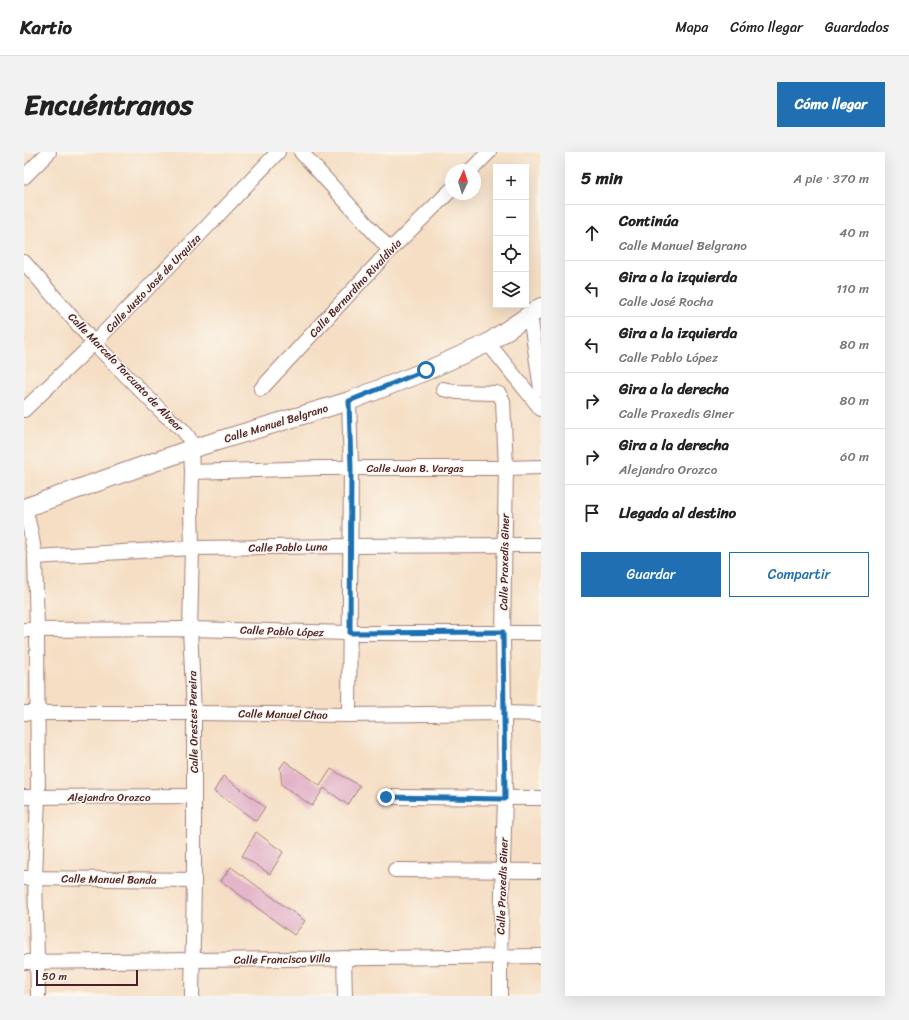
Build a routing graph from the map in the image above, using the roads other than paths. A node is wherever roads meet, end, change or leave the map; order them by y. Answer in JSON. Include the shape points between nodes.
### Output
{"nodes":[{"id":1,"x":48,"y":152,"type":"edge"},
{"id":2,"x":278,"y":152,"type":"edge"},
{"id":3,"x":301,"y":152,"type":"edge"},
{"id":4,"x":489,"y":152,"type":"edge"},
{"id":5,"x":477,"y":164,"type":"edge"},
{"id":6,"x":24,"y":177,"type":"edge"},
{"id":7,"x":445,"y":196,"type":"edge"},
{"id":8,"x":390,"y":250,"type":"junction"},
{"id":9,"x":24,"y":262,"type":"edge"},
{"id":10,"x":535,"y":311,"type":"edge"},
{"id":11,"x":94,"y":343,"type":"junction"},
{"id":12,"x":488,"y":343,"type":"junction"},
{"id":13,"x":260,"y":389,"type":"dead end"},
{"id":14,"x":443,"y":389,"type":"dead end"},
{"id":15,"x":541,"y":389,"type":"edge"},
{"id":16,"x":349,"y":401,"type":"junction"},
{"id":17,"x":541,"y":409,"type":"edge"},
{"id":18,"x":24,"y":410,"type":"edge"},
{"id":19,"x":191,"y":449,"type":"junction"},
{"id":20,"x":541,"y":467,"type":"edge"},
{"id":21,"x":351,"y":468,"type":"junction"},
{"id":22,"x":506,"y":468,"type":"junction"},
{"id":23,"x":192,"y":472,"type":"junction"},
{"id":24,"x":25,"y":508,"type":"edge"},
{"id":25,"x":504,"y":545,"type":"junction"},
{"id":26,"x":541,"y":545,"type":"edge"},
{"id":27,"x":351,"y":546,"type":"junction"},
{"id":28,"x":192,"y":548,"type":"junction"},
{"id":29,"x":35,"y":557,"type":"junction"},
{"id":30,"x":190,"y":629,"type":"junction"},
{"id":31,"x":31,"y":630,"type":"edge"},
{"id":32,"x":503,"y":632,"type":"junction"},
{"id":33,"x":541,"y":632,"type":"edge"},
{"id":34,"x":350,"y":633,"type":"junction"},
{"id":35,"x":30,"y":713,"type":"edge"},
{"id":36,"x":194,"y":713,"type":"junction"},
{"id":37,"x":503,"y":713,"type":"junction"},
{"id":38,"x":350,"y":714,"type":"junction"},
{"id":39,"x":541,"y":714,"type":"edge"},
{"id":40,"x":194,"y":796,"type":"junction"},
{"id":41,"x":31,"y":797,"type":"edge"},
{"id":42,"x":386,"y":797,"type":"dead end"},
{"id":43,"x":541,"y":798,"type":"edge"},
{"id":44,"x":505,"y":799,"type":"junction"},
{"id":45,"x":395,"y":870,"type":"dead end"},
{"id":46,"x":503,"y":871,"type":"junction"},
{"id":47,"x":541,"y":871,"type":"edge"},
{"id":48,"x":30,"y":878,"type":"edge"},
{"id":49,"x":194,"y":880,"type":"junction"},
{"id":50,"x":500,"y":956,"type":"junction"},
{"id":51,"x":541,"y":956,"type":"edge"},
{"id":52,"x":344,"y":958,"type":"junction"},
{"id":53,"x":192,"y":960,"type":"junction"},
{"id":54,"x":30,"y":962,"type":"edge"},
{"id":55,"x":38,"y":996,"type":"edge"},
{"id":56,"x":192,"y":996,"type":"edge"},
{"id":57,"x":344,"y":996,"type":"edge"},
{"id":58,"x":500,"y":996,"type":"edge"}],
"edges":[{"from":1,"to":6,"type":"street"},
{"from":2,"to":11,"type":"street","name":"Calle Justo José de Urquiza"},
{"from":3,"to":8,"type":"street"},
{"from":4,"to":5,"type":"street"},
{"from":7,"to":8,"type":"street","name":"Calle Bernardino Rivaldivia"},
{"from":8,"to":13,"type":"street","name":"Calle Bernardino Rivaldivia"},
{"from":9,"to":11,"type":"street","name":"Calle Marcelo Torcuato de Alvear"},
{"from":10,"to":12,"type":"street","name":"Calle Manuel Belgrano"},
{"from":10,"to":15,"type":"street"},
{"from":11,"to":18,"type":"street","name":"Calle Justo José de Urquiza"},
{"from":11,"to":19,"type":"street","name":"Calle Marcelo Torcuato de Alvear","via":[[183,430],[189,438]]},
{"from":12,"to":16,"type":"street","name":"Calle Manuel Belgrano"},
{"from":12,"to":17,"type":"street"},
{"from":14,"to":22,"type":"street","name":"Calle Praxedis Giner","via":[[499,394],[503,401]]},
{"from":16,"to":19,"type":"street","name":"Calle Manuel Belgrano"},
{"from":16,"to":21,"type":"street"},
{"from":19,"to":23,"type":"street","name":"Calle Orestes Pereira"},
{"from":19,"to":24,"type":"street","name":"Calle Manuel Belgrano"},
{"from":20,"to":22,"type":"street","name":"Calle Juan B. Vargas"},
{"from":21,"to":22,"type":"street","name":"Calle Juan B. Vargas"},
{"from":21,"to":23,"type":"street","name":"Calle Juan B. Vargas"},
{"from":21,"to":27,"type":"street"},
{"from":22,"to":25,"type":"street","name":"Calle Praxedis Giner"},
{"from":23,"to":28,"type":"street","name":"Calle Orestes Pereira"},
{"from":24,"to":29,"type":"street"},
{"from":25,"to":26,"type":"street","name":"Calle Pablo Luna"},
{"from":25,"to":27,"type":"street","name":"Calle Pablo Luna"},
{"from":25,"to":32,"type":"street","name":"Calle Praxedis Giner"},
{"from":27,"to":28,"type":"street","name":"Calle Pablo Luna"},
{"from":27,"to":34,"type":"street"},
{"from":28,"to":29,"type":"street","name":"Calle Pablo Luna"},
{"from":28,"to":30,"type":"street","name":"Calle Orestes Pereira"},
{"from":29,"to":31,"type":"street"},
{"from":30,"to":31,"type":"street","name":"Calle Pablo López"},
{"from":30,"to":34,"type":"street","name":"Calle Pablo López"},
{"from":30,"to":36,"type":"street","name":"Calle Orestes Pereira"},
{"from":31,"to":35,"type":"street"},
{"from":32,"to":33,"type":"street","name":"Calle Pablo López"},
{"from":32,"to":34,"type":"street","name":"Calle Pablo López"},
{"from":32,"to":37,"type":"street","name":"Calle Praxedis Giner"},
{"from":34,"to":38,"type":"street"},
{"from":35,"to":36,"type":"street","name":"Calle Manuel Chao"},
{"from":35,"to":41,"type":"street"},
{"from":36,"to":38,"type":"street","name":"Calle Manuel Chao"},
{"from":36,"to":40,"type":"street","name":"Calle Orestes Pereira"},
{"from":37,"to":38,"type":"street","name":"Calle Manuel Chao"},
{"from":37,"to":39,"type":"street","name":"Calle Manuel Chao"},
{"from":37,"to":44,"type":"street","name":"Calle Praxedis Giner"},
{"from":40,"to":41,"type":"street","name":"Alejandro Orozco"},
{"from":40,"to":49,"type":"street","name":"Calle Orestes Pereira"},
{"from":41,"to":48,"type":"street"},
{"from":42,"to":44,"type":"street"},
{"from":43,"to":44,"type":"street"},
{"from":44,"to":46,"type":"street","name":"Calle Praxedis Giner"},
{"from":45,"to":46,"type":"street"},
{"from":46,"to":47,"type":"street"},
{"from":46,"to":50,"type":"street","name":"Calle Praxedis Giner"},
{"from":48,"to":49,"type":"street","name":"Calle Manuel Banda"},
{"from":48,"to":54,"type":"street"},
{"from":49,"to":53,"type":"street","name":"Calle Orestes Pereira"},
{"from":50,"to":51,"type":"street","name":"Calle Francisco Villa"},
{"from":50,"to":52,"type":"street","name":"Calle Francisco Villa"},
{"from":50,"to":58,"type":"street","name":"Calle Praxedis Giner"},
{"from":52,"to":53,"type":"street","name":"Calle Francisco Villa"},
{"from":52,"to":57,"type":"street"},
{"from":53,"to":54,"type":"street","name":"Calle Francisco Villa"},
{"from":53,"to":56,"type":"street","name":"Calle Orestes Pereira"},
{"from":54,"to":55,"type":"street"}]}
